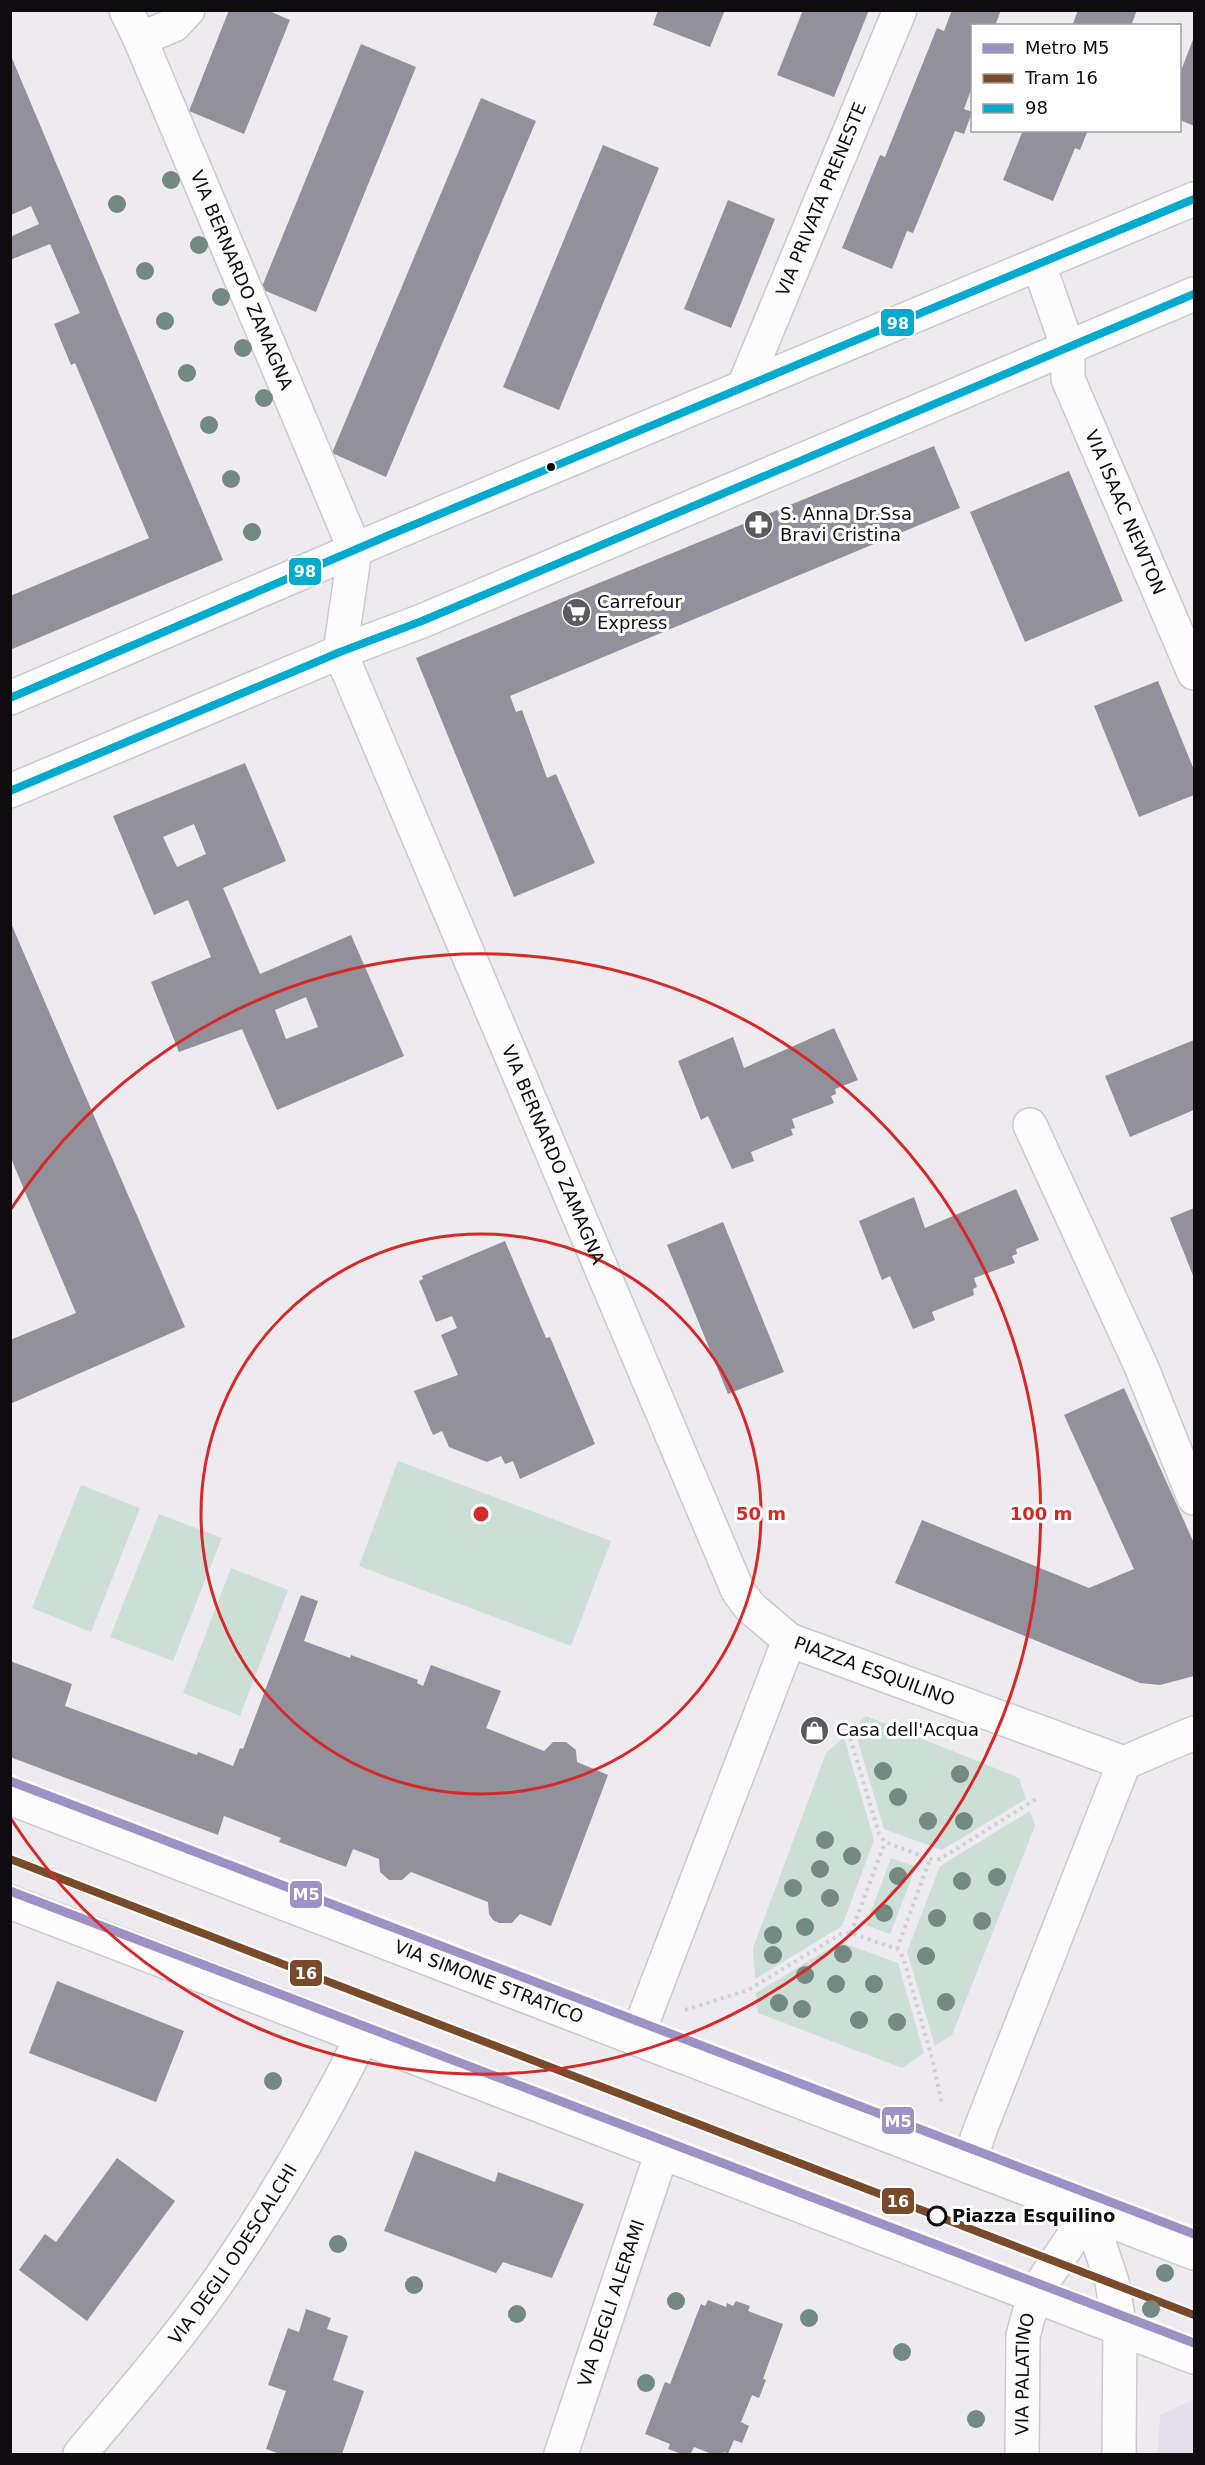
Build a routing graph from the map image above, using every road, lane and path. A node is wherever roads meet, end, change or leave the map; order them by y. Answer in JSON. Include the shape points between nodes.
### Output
{"nodes":[{"id":1,"x":188,"y":10,"type":"edge"},
{"id":2,"x":900,"y":10,"type":"edge"},
{"id":3,"x":133,"y":25,"type":"edge"},
{"id":4,"x":1194,"y":199,"type":"edge"},
{"id":5,"x":1039,"y":265,"type":"junction"},
{"id":6,"x":1194,"y":294,"type":"edge"},
{"id":7,"x":1068,"y":348,"type":"junction"},
{"id":8,"x":744,"y":386,"type":"junction"},
{"id":9,"x":355,"y":550,"type":"junction"},
{"id":10,"x":340,"y":652,"type":"junction"},
{"id":11,"x":1194,"y":673,"type":"edge"},
{"id":12,"x":10,"y":698,"type":"edge"},
{"id":13,"x":10,"y":791,"type":"edge"},
{"id":14,"x":1030,"y":1125,"type":"dead end"},
{"id":15,"x":1194,"y":1498,"type":"edge"},
{"id":16,"x":789,"y":1640,"type":"junction"},
{"id":17,"x":846,"y":1724,"type":"dead end"},
{"id":18,"x":1194,"y":1733,"type":"edge"},
{"id":19,"x":1124,"y":1763,"type":"junction"},
{"id":20,"x":10,"y":1798,"type":"edge"},
{"id":21,"x":1036,"y":1799,"type":"dead end"},
{"id":22,"x":885,"y":1842,"type":"junction"},
{"id":23,"x":930,"y":1859,"type":"junction"},
{"id":24,"x":10,"y":1902,"type":"edge"},
{"id":25,"x":851,"y":1933,"type":"junction"},
{"id":26,"x":897,"y":1949,"type":"junction"},
{"id":27,"x":685,"y":2010,"type":"dead end"},
{"id":28,"x":362,"y":2037,"type":"junction"},
{"id":29,"x":636,"y":2039,"type":"junction"},
{"id":30,"x":942,"y":2104,"type":"dead end"},
{"id":31,"x":662,"y":2152,"type":"junction"},
{"id":32,"x":968,"y":2166,"type":"junction"},
{"id":33,"x":1089,"y":2212,"type":"junction"},
{"id":34,"x":1194,"y":2253,"type":"edge"},
{"id":35,"x":1034,"y":2295,"type":"junction"},
{"id":36,"x":1120,"y":2328,"type":"junction"},
{"id":37,"x":1194,"y":2356,"type":"edge"},
{"id":38,"x":80,"y":2454,"type":"edge"},
{"id":39,"x":561,"y":2454,"type":"edge"},
{"id":40,"x":1022,"y":2454,"type":"edge"},
{"id":41,"x":1119,"y":2454,"type":"edge"}],
"edges":[{"from":1,"to":3,"type":"street","via":[[174,25]]},
{"from":2,"to":8,"type":"street","name":"VIA PRIVATA PRENESTE"},
{"from":3,"to":9,"type":"street","name":"VIA BERNARDO ZAMAGNA"},
{"from":4,"to":5,"type":"street"},
{"from":5,"to":7,"type":"street","name":"VIA ISAAC NEWTON"},
{"from":5,"to":8,"type":"street"},
{"from":6,"to":7,"type":"street"},
{"from":7,"to":10,"type":"street","via":[[433,617]]},
{"from":7,"to":11,"type":"street","name":"VIA ISAAC NEWTON","via":[[1068,379]]},
{"from":8,"to":9,"type":"street"},
{"from":9,"to":10,"type":"street"},
{"from":9,"to":12,"type":"street"},
{"from":10,"to":13,"type":"street"},
{"from":10,"to":16,"type":"street","name":"VIA BERNARDO ZAMAGNA","via":[[738,1591],[750,1607]]},
{"from":14,"to":15,"type":"street","via":[[1141,1366]]},
{"from":16,"to":19,"type":"street","name":"PIAZZA ESQUILINO"},
{"from":16,"to":29,"type":"street","name":"PIAZZA ESQUILINO"},
{"from":17,"to":22,"type":"path","via":[[879,1834]]},
{"from":18,"to":19,"type":"street"},
{"from":19,"to":32,"type":"street"},
{"from":20,"to":29,"type":"street","name":"VIA SIMONE STRATICO"},
{"from":21,"to":23,"type":"path","via":[[940,1858]]},
{"from":22,"to":23,"type":"path"},
{"from":22,"to":25,"type":"path"},
{"from":23,"to":26,"type":"path"},
{"from":24,"to":28,"type":"street"},
{"from":25,"to":26,"type":"path"},
{"from":25,"to":27,"type":"path","via":[[841,1934],[748,1990]]},
{"from":26,"to":30,"type":"path","via":[[903,1957]]},
{"from":28,"to":31,"type":"street"},
{"from":28,"to":38,"type":"street","name":"VIA DEGLI ODESCALCHI","via":[[293,2163],[232,2262],[148,2373]]},
{"from":29,"to":32,"type":"street","name":"VIA SIMONE STRATICO"},
{"from":31,"to":35,"type":"street"},
{"from":31,"to":39,"type":"street","name":"VIA DEGLI ALERAMI"},
{"from":32,"to":33,"type":"street","name":"VIA SIMONE STRATICO"},
{"from":33,"to":34,"type":"street","name":"VIA SIMONE STRATICO"},
{"from":33,"to":35,"type":"street","name":"VIA PALATINO"},
{"from":33,"to":36,"type":"street","via":[[1112,2282]]},
{"from":35,"to":36,"type":"street"},
{"from":35,"to":40,"type":"street","name":"VIA PALATINO","via":[[1023,2336]]},
{"from":36,"to":37,"type":"street"},
{"from":36,"to":41,"type":"street"}]}
